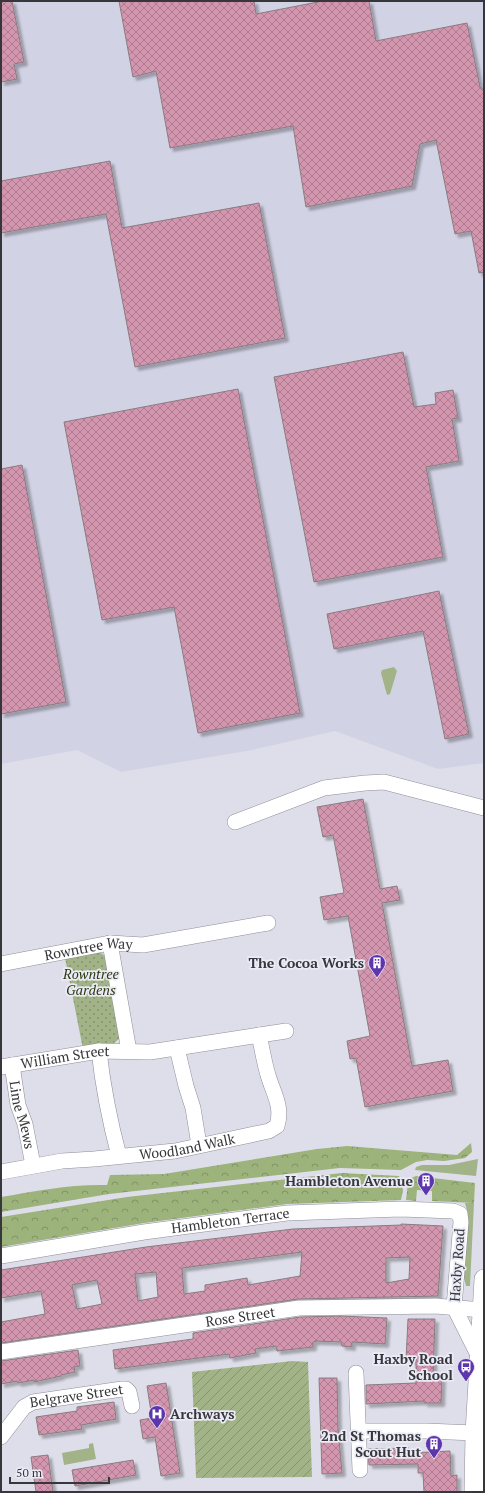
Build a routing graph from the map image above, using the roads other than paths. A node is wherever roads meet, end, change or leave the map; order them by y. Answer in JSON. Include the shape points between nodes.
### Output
{"nodes":[{"id":1,"x":484,"y":808,"type":"edge"},
{"id":2,"x":235,"y":822,"type":"dead end"},
{"id":3,"x":268,"y":923,"type":"dead end"},
{"id":4,"x":110,"y":943,"type":"junction"},
{"id":5,"x":1,"y":964,"type":"edge"},
{"id":6,"x":286,"y":1031,"type":"dead end"},
{"id":7,"x":259,"y":1035,"type":"junction"},
{"id":8,"x":177,"y":1048,"type":"junction"},
{"id":9,"x":129,"y":1051,"type":"junction"},
{"id":10,"x":99,"y":1052,"type":"junction"},
{"id":11,"x":6,"y":1066,"type":"edge"},
{"id":12,"x":199,"y":1145,"type":"junction"},
{"id":13,"x":119,"y":1156,"type":"junction"},
{"id":14,"x":33,"y":1165,"type":"junction"},
{"id":15,"x":1,"y":1172,"type":"edge"},
{"id":16,"x":460,"y":1214,"type":"joint"},
{"id":17,"x":1,"y":1256,"type":"edge"},
{"id":18,"x":484,"y":1279,"type":"edge"},
{"id":19,"x":454,"y":1307,"type":"junction"},
{"id":20,"x":482,"y":1310,"type":"junction"},
{"id":21,"x":1,"y":1352,"type":"edge"},
{"id":22,"x":479,"y":1357,"type":"junction"},
{"id":23,"x":356,"y":1373,"type":"dead end"},
{"id":24,"x":132,"y":1406,"type":"dead end"},
{"id":25,"x":358,"y":1431,"type":"junction"},
{"id":26,"x":474,"y":1433,"type":"junction"},
{"id":27,"x":1,"y":1437,"type":"edge"},
{"id":28,"x":360,"y":1470,"type":"dead end"},
{"id":29,"x":474,"y":1492,"type":"edge"}],
"edges":[{"from":1,"to":2,"type":"street","via":[[384,782],[365,782],[324,788]]},
{"from":3,"to":4,"type":"street","name":"Rowntree Way","via":[[143,945]]},
{"from":4,"to":5,"type":"street","name":"Rowntree Way"},
{"from":4,"to":9,"type":"street"},
{"from":6,"to":7,"type":"street","name":"William Street"},
{"from":7,"to":8,"type":"street","name":"William Street"},
{"from":7,"to":12,"type":"street","name":"Woodland Walk","via":[[280,1116],[277,1126],[269,1131]]},
{"from":8,"to":9,"type":"street","name":"William Street","via":[[150,1052]]},
{"from":8,"to":12,"type":"street","via":[[193,1108]]},
{"from":9,"to":10,"type":"street","name":"William Street"},
{"from":10,"to":11,"type":"street","name":"William Street"},
{"from":10,"to":13,"type":"street"},
{"from":11,"to":14,"type":"street","name":"Lime Mews","via":[[25,1124]]},
{"from":12,"to":13,"type":"street","name":"Woodland Walk","via":[[175,1151]]},
{"from":13,"to":14,"type":"street","name":"Woodland Walk"},
{"from":14,"to":15,"type":"street","name":"Woodland Walk"},
{"from":16,"to":17,"type":"street","name":"Hambleton Terrace","via":[[453,1211],[400,1209],[287,1213],[144,1232]]},
{"from":16,"to":19,"type":"street","name":"Haxby Road"},
{"from":18,"to":20,"type":"street","name":"Haxby Road"},
{"from":19,"to":20,"type":"street","name":"Rose Street"},
{"from":19,"to":21,"type":"street","name":"Rose Street","via":[[299,1308]]},
{"from":19,"to":22,"type":"street","name":"Haxby Road"},
{"from":20,"to":22,"type":"street","name":"Haxby Road"},
{"from":22,"to":26,"type":"street","name":"Haxby Road"},
{"from":23,"to":25,"type":"street"},
{"from":24,"to":27,"type":"street","name":"Belgrave Street","via":[[129,1392],[132,1388],[33,1402],[24,1407]]},
{"from":25,"to":26,"type":"street"},
{"from":25,"to":28,"type":"street"},
{"from":26,"to":29,"type":"street","name":"Haxby Road"}]}
